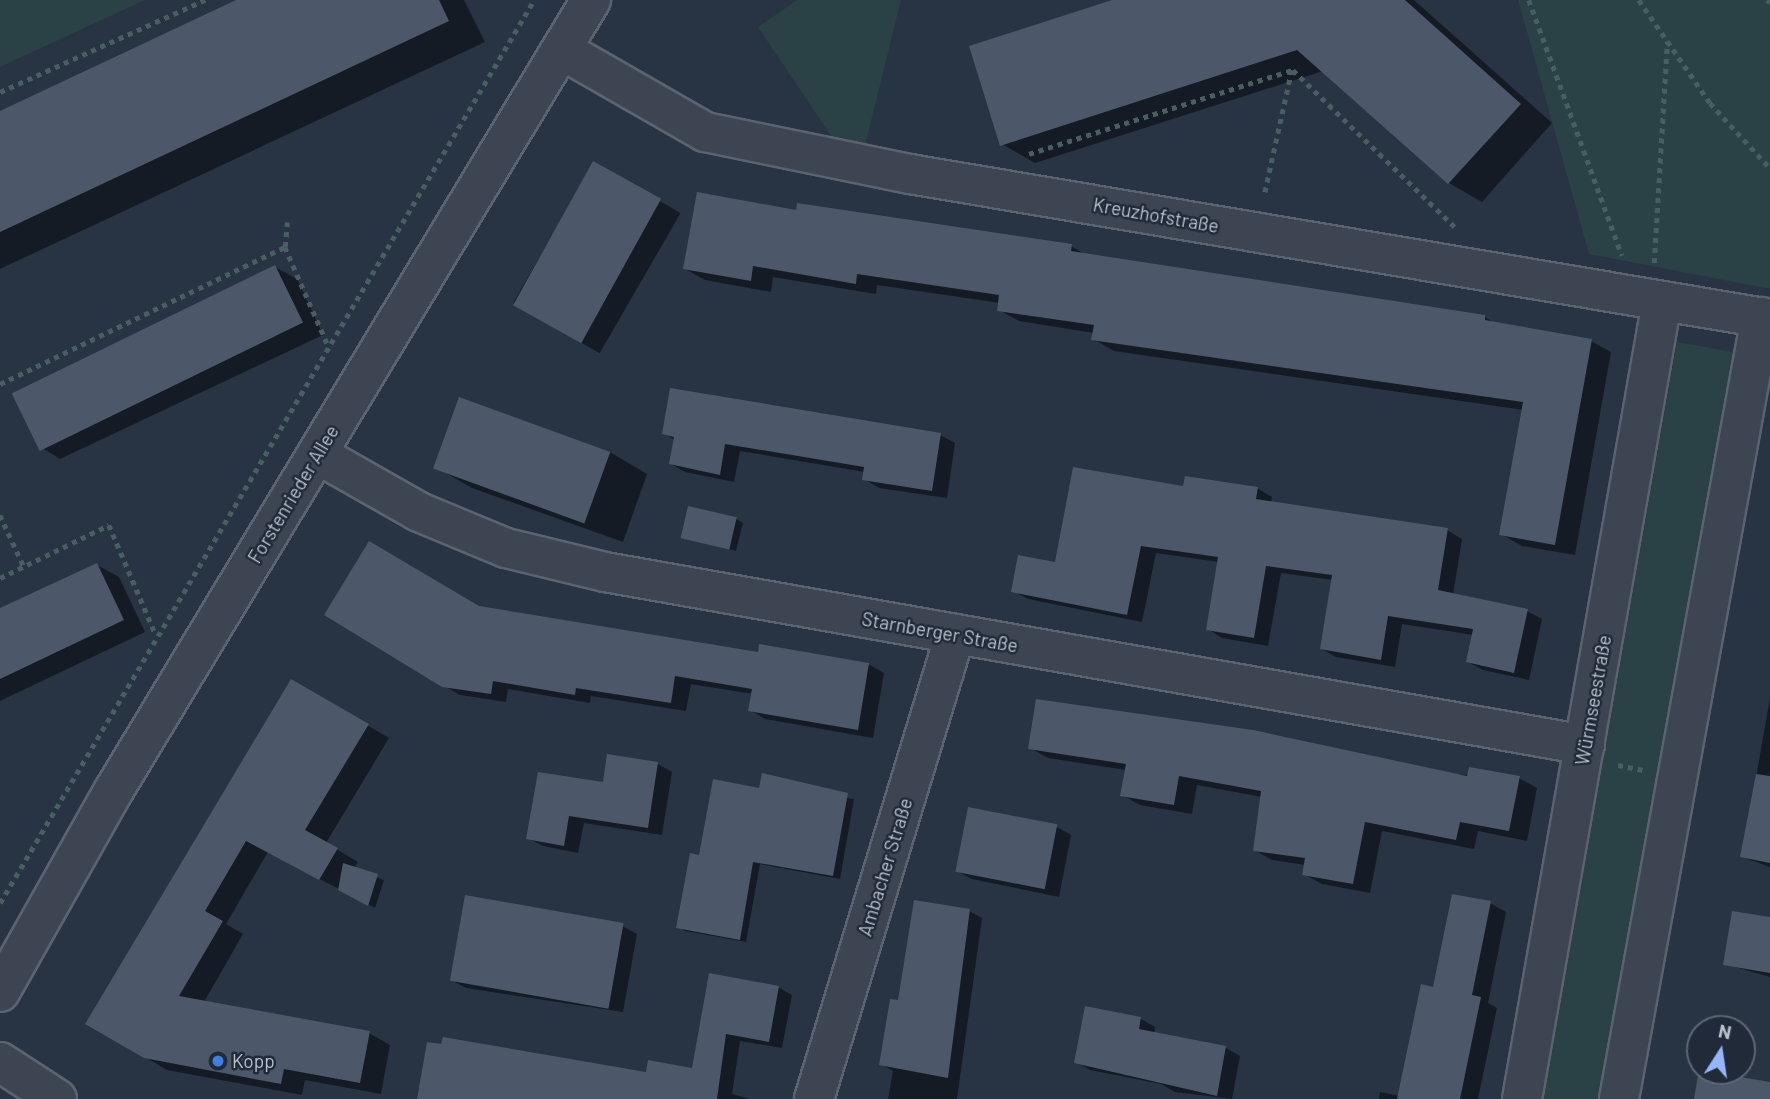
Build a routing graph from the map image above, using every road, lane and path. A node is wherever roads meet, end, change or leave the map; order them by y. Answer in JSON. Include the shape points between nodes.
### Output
{"nodes":[{"id":1,"x":205,"y":0,"type":"edge"},
{"id":2,"x":534,"y":0,"type":"edge"},
{"id":3,"x":591,"y":0,"type":"edge"},
{"id":4,"x":1529,"y":0,"type":"edge"},
{"id":5,"x":1639,"y":0,"type":"edge"},
{"id":6,"x":1667,"y":41,"type":"junction"},
{"id":7,"x":562,"y":50,"type":"junction"},
{"id":8,"x":1293,"y":70,"type":"junction"},
{"id":9,"x":0,"y":92,"type":"edge"},
{"id":10,"x":1770,"y":168,"type":"edge"},
{"id":11,"x":973,"y":184,"type":"junction"},
{"id":12,"x":287,"y":222,"type":"dead end"},
{"id":13,"x":1256,"y":232,"type":"junction"},
{"id":14,"x":1462,"y":233,"type":"dead end"},
{"id":15,"x":285,"y":247,"type":"junction"},
{"id":16,"x":1650,"y":298,"type":"junction"},
{"id":17,"x":1765,"y":318,"type":"edge"},
{"id":18,"x":327,"y":343,"type":"junction"},
{"id":19,"x":0,"y":384,"type":"edge"},
{"id":20,"x":317,"y":454,"type":"junction"},
{"id":21,"x":0,"y":515,"type":"edge"},
{"id":22,"x":24,"y":567,"type":"junction"},
{"id":23,"x":0,"y":578,"type":"edge"},
{"id":24,"x":955,"y":634,"type":"junction"},
{"id":25,"x":156,"y":635,"type":"junction"},
{"id":26,"x":1583,"y":752,"type":"junction"},
{"id":27,"x":1677,"y":775,"type":"junction"},
{"id":28,"x":0,"y":902,"type":"edge"},
{"id":29,"x":0,"y":992,"type":"edge"},
{"id":30,"x":0,"y":1062,"type":"edge"},
{"id":31,"x":57,"y":1099,"type":"edge"},
{"id":32,"x":814,"y":1099,"type":"edge"},
{"id":33,"x":1522,"y":1099,"type":"edge"},
{"id":34,"x":1619,"y":1099,"type":"edge"}],
"edges":[{"from":1,"to":9,"type":"path"},
{"from":2,"to":18,"type":"path"},
{"from":3,"to":7,"type":"street","name":"Forstenrieder Allee"},
{"from":4,"to":16,"type":"path"},
{"from":5,"to":6,"type":"path"},
{"from":6,"to":10,"type":"path","via":[[1710,103]]},
{"from":6,"to":16,"type":"path"},
{"from":7,"to":11,"type":"street","name":"Kreuzhofstraße","via":[[705,132]]},
{"from":7,"to":20,"type":"street","name":"Forstenrieder Allee"},
{"from":8,"to":11,"type":"path","via":[[976,171]]},
{"from":8,"to":13,"type":"path"},
{"from":8,"to":14,"type":"path"},
{"from":11,"to":13,"type":"street","name":"Kreuzhofstraße"},
{"from":12,"to":15,"type":"path"},
{"from":13,"to":16,"type":"street","name":"Kreuzhofstraße"},
{"from":15,"to":18,"type":"path"},
{"from":15,"to":19,"type":"path"},
{"from":16,"to":17,"type":"street","name":"Kreuzhofstraße"},
{"from":16,"to":26,"type":"street","name":"Würmseestraße"},
{"from":17,"to":27,"type":"street"},
{"from":18,"to":25,"type":"path"},
{"from":20,"to":24,"type":"street","name":"Starnberger Straße","via":[[419,512],[506,548],[724,595]]},
{"from":20,"to":29,"type":"street","name":"Forstenrieder Allee","via":[[114,790]]},
{"from":21,"to":22,"type":"path"},
{"from":22,"to":23,"type":"path"},
{"from":22,"to":25,"type":"path","via":[[109,525]]},
{"from":24,"to":26,"type":"street","name":"Starnberger Straße"},
{"from":24,"to":32,"type":"street","name":"Ambacher Straße"},
{"from":25,"to":28,"type":"path"},
{"from":26,"to":27,"type":"path"},
{"from":26,"to":33,"type":"street","name":"Würmseestraße"},
{"from":27,"to":34,"type":"street"},
{"from":30,"to":31,"type":"street"}]}
